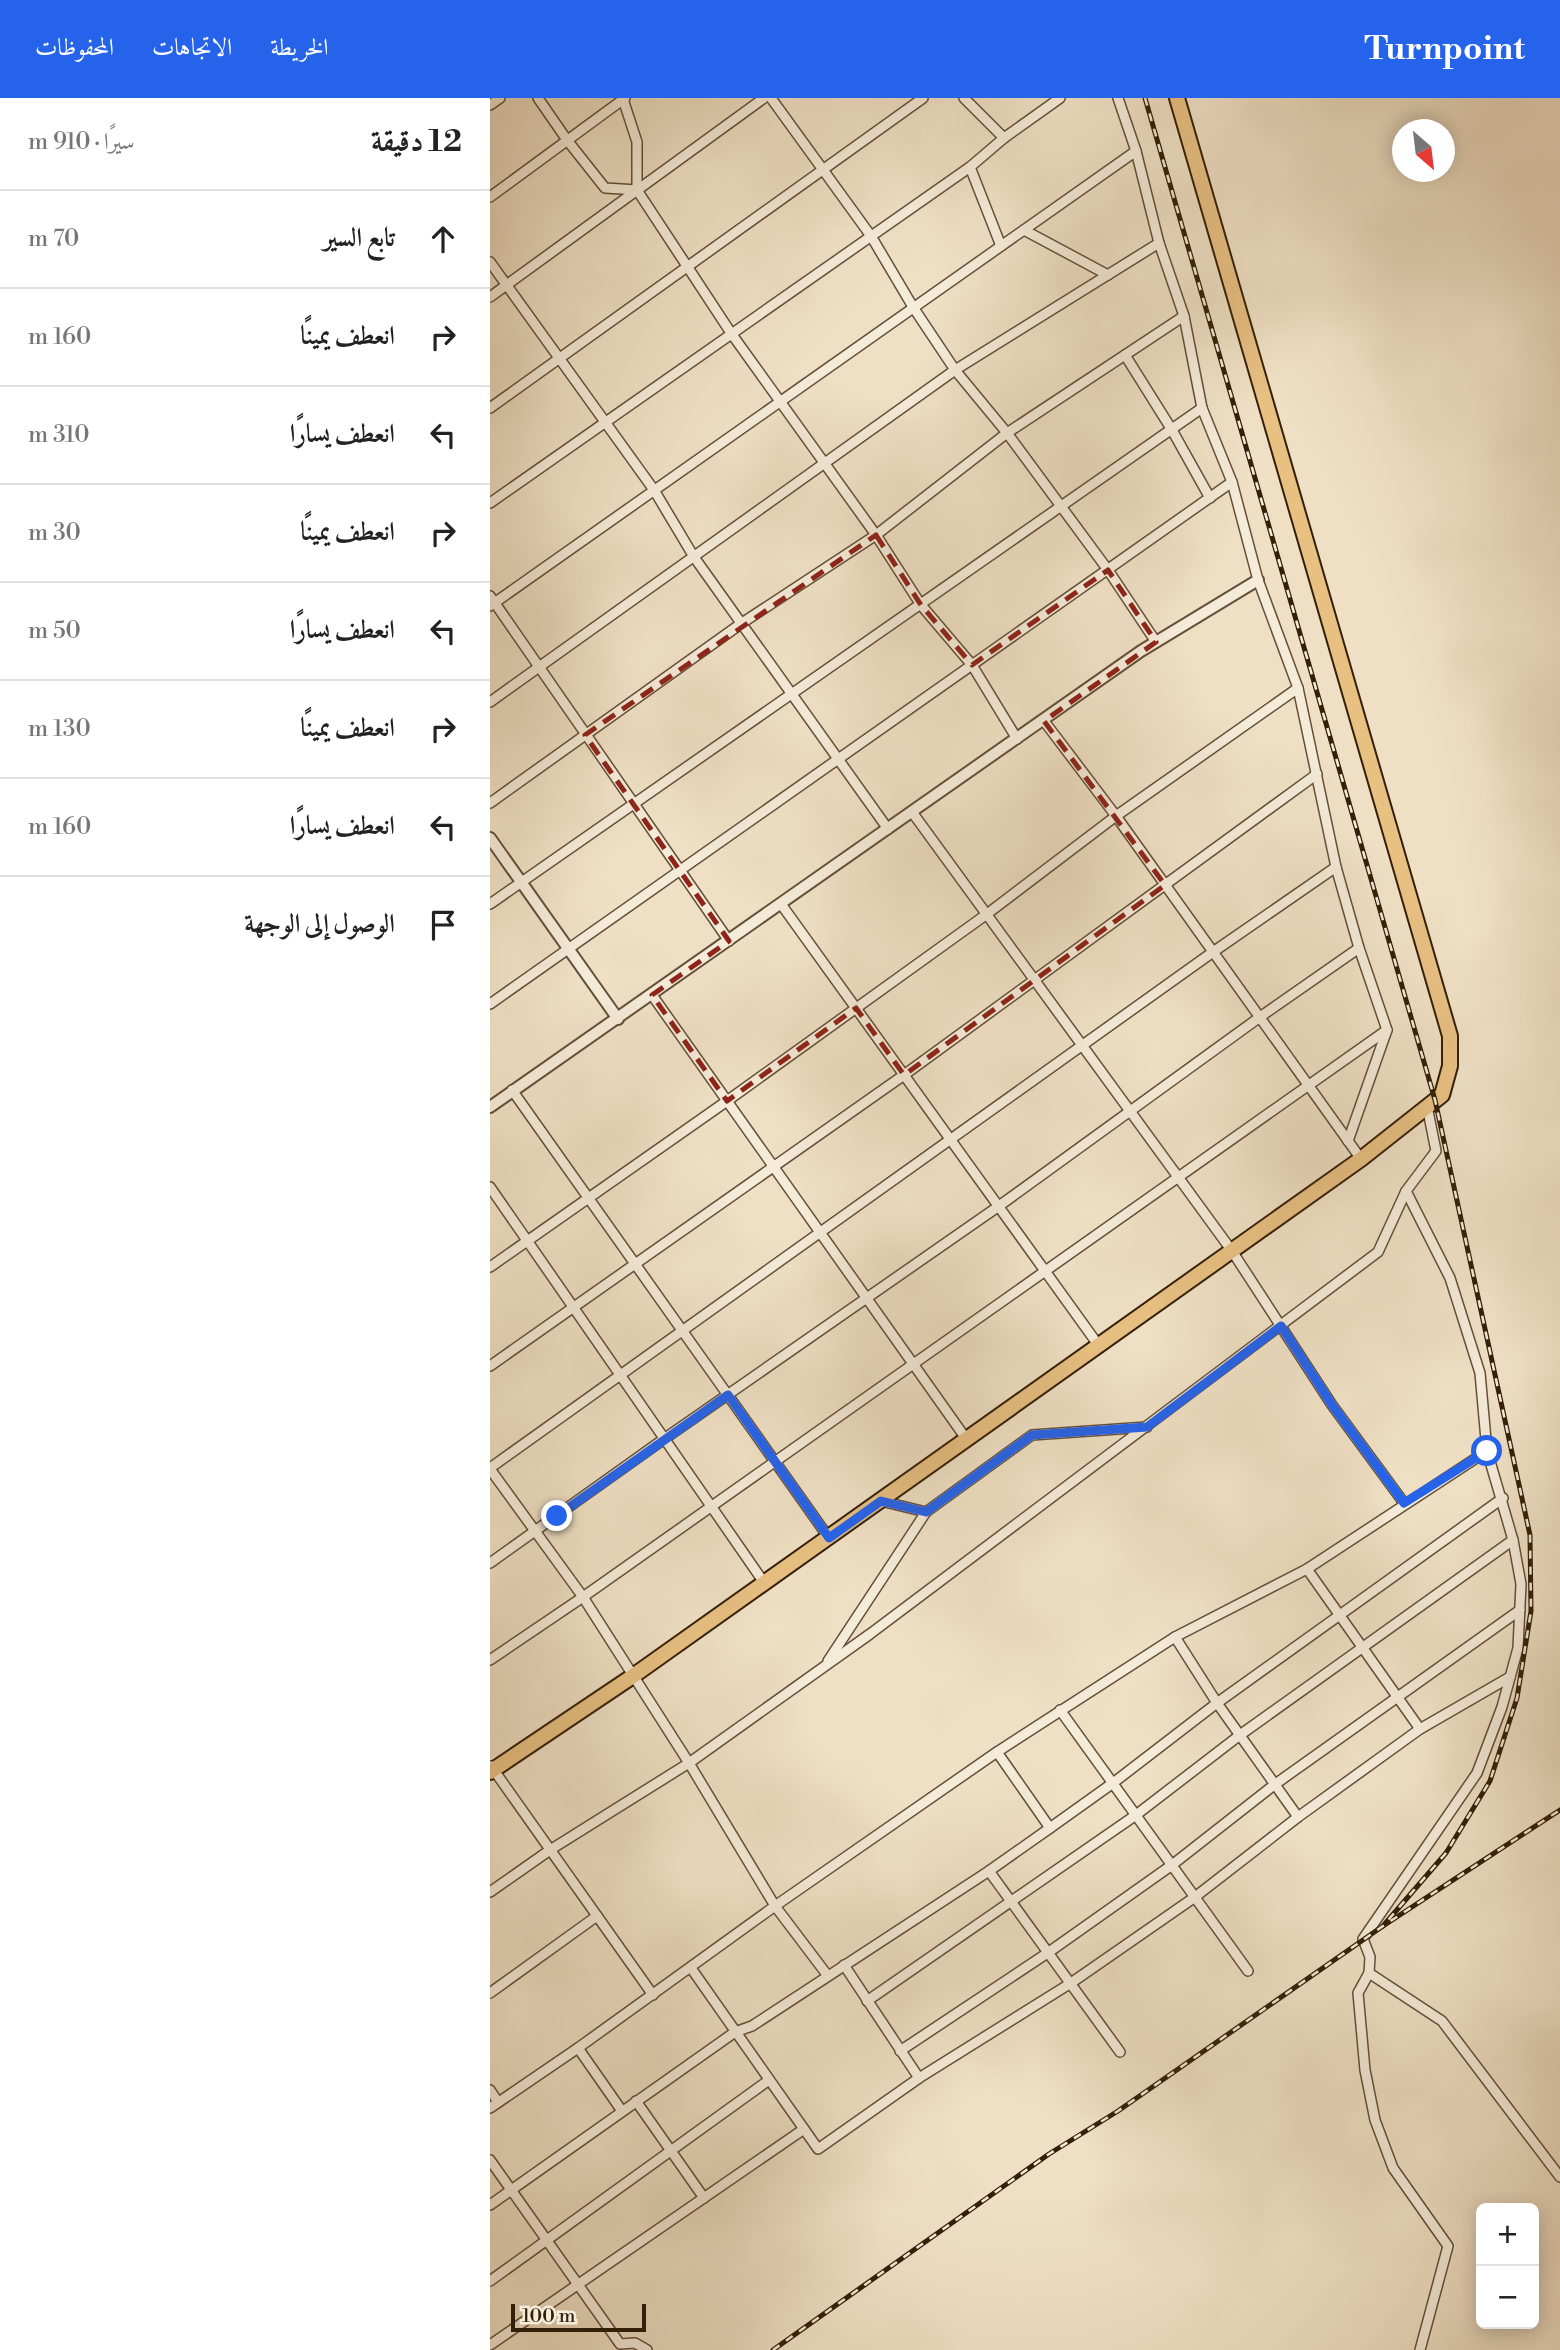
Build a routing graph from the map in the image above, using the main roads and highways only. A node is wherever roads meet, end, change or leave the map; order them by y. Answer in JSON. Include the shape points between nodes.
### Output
{"nodes":[{"id":1,"x":1177,"y":98,"type":"edge"},
{"id":2,"x":491,"y":1769,"type":"edge"}],
"edges":[{"from":1,"to":2,"type":"main road","via":[[1450,1036],[1450,1066],[1442,1095],[1361,1159],[765,1584]]}]}
